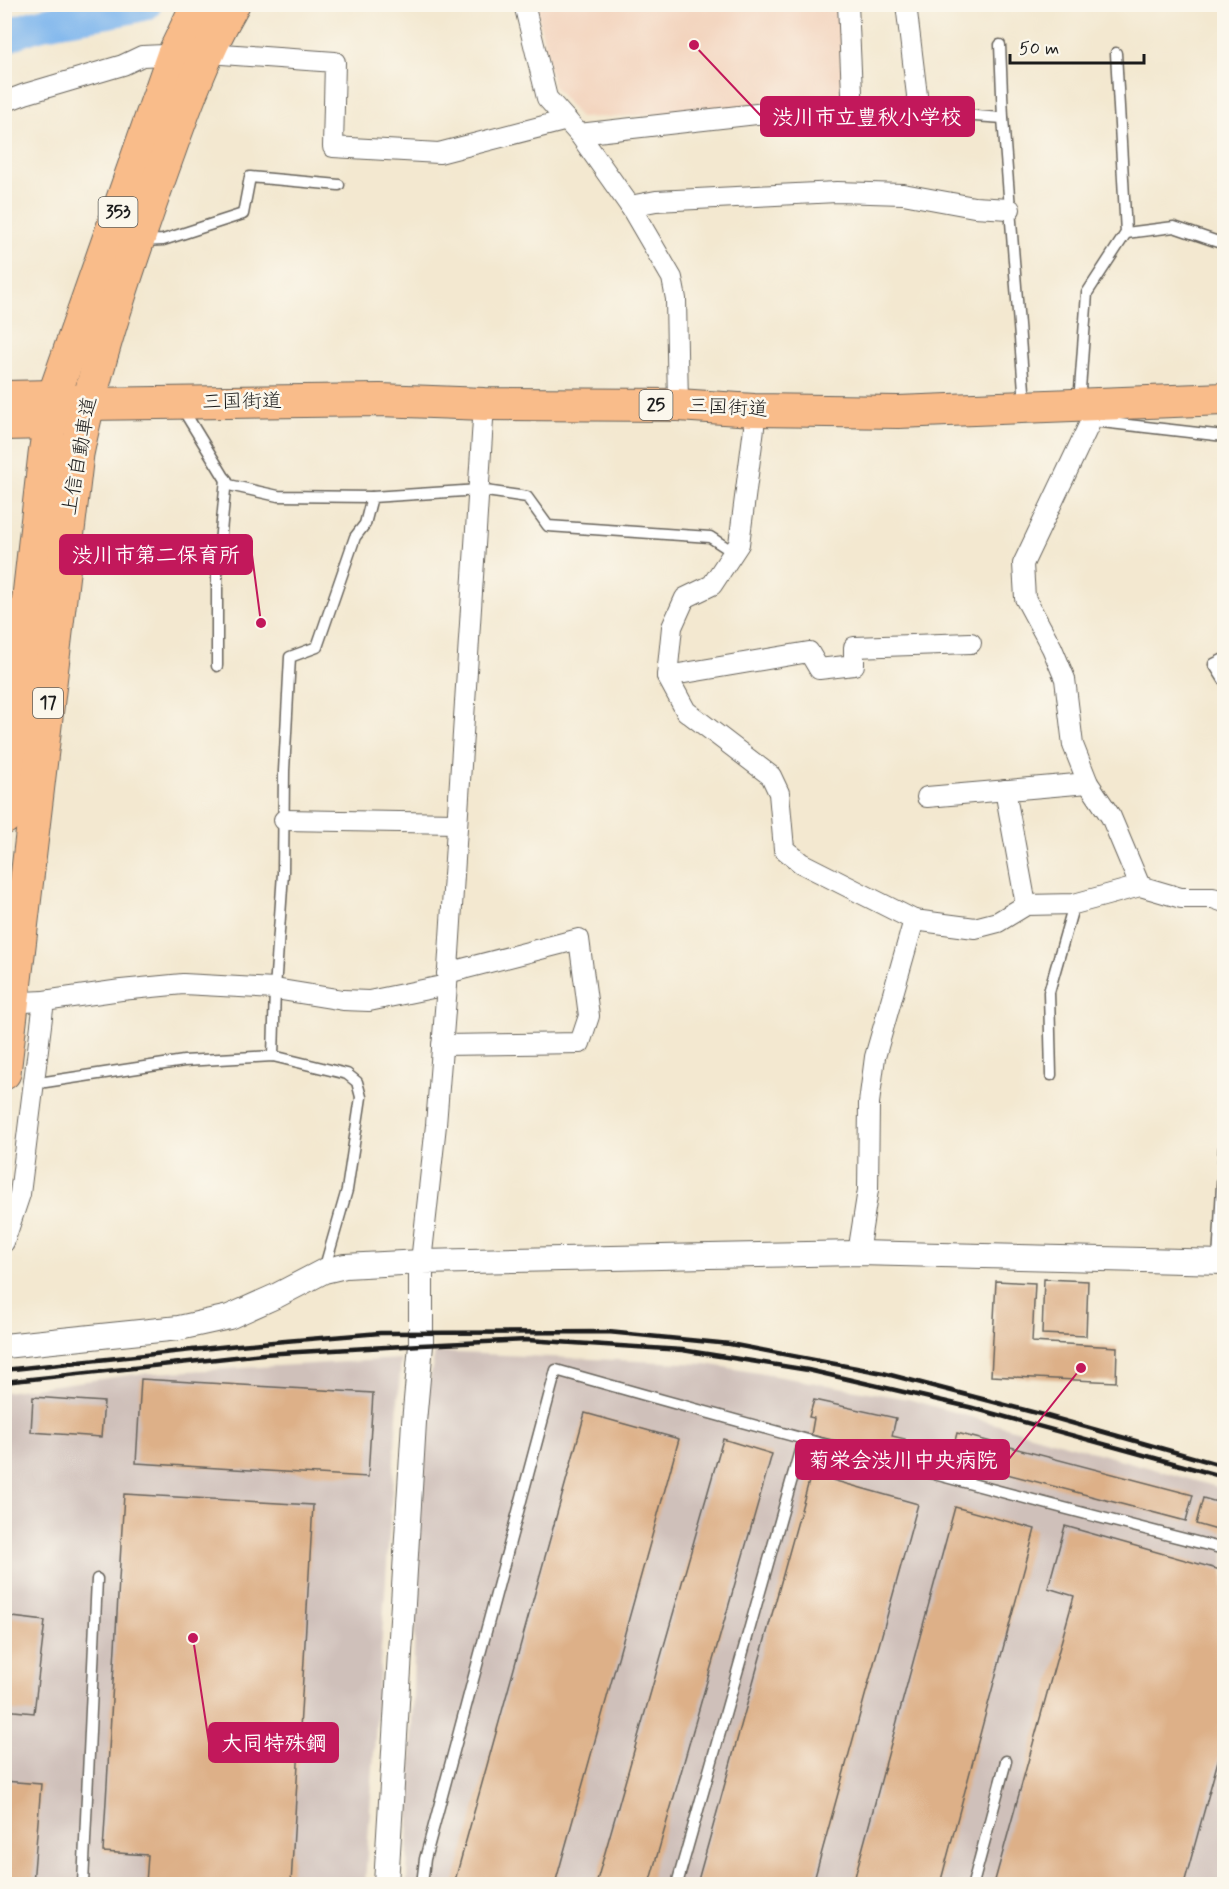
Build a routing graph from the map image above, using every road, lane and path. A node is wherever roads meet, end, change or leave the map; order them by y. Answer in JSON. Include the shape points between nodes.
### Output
{"nodes":[{"id":1,"x":198,"y":4,"type":"edge"},
{"id":2,"x":232,"y":4,"type":"edge"},
{"id":3,"x":524,"y":4,"type":"edge"},
{"id":4,"x":848,"y":4,"type":"edge"},
{"id":5,"x":906,"y":4,"type":"edge"},
{"id":6,"x":1000,"y":45,"type":"dead end"},
{"id":7,"x":1116,"y":52,"type":"dead end"},
{"id":8,"x":208,"y":53,"type":"junction"},
{"id":9,"x":173,"y":56,"type":"junction"},
{"id":10,"x":4,"y":102,"type":"edge"},
{"id":11,"x":919,"y":112,"type":"junction"},
{"id":12,"x":853,"y":115,"type":"junction"},
{"id":13,"x":1003,"y":118,"type":"junction"},
{"id":14,"x":573,"y":127,"type":"junction"},
{"id":15,"x":339,"y":184,"type":"dead end"},
{"id":16,"x":630,"y":206,"type":"junction"},
{"id":17,"x":1010,"y":209,"type":"junction"},
{"id":18,"x":1126,"y":233,"type":"junction"},
{"id":19,"x":137,"y":242,"type":"junction"},
{"id":20,"x":1224,"y":244,"type":"edge"},
{"id":21,"x":4,"y":397,"type":"edge"},
{"id":22,"x":1224,"y":399,"type":"edge"},
{"id":23,"x":178,"y":403,"type":"junction"},
{"id":24,"x":87,"y":404,"type":"junction"},
{"id":25,"x":484,"y":404,"type":"junction"},
{"id":26,"x":678,"y":405,"type":"junction"},
{"id":27,"x":1025,"y":407,"type":"junction"},
{"id":28,"x":52,"y":409,"type":"junction"},
{"id":29,"x":754,"y":410,"type":"junction"},
{"id":30,"x":1090,"y":410,"type":"junction"},
{"id":31,"x":4,"y":424,"type":"edge"},
{"id":32,"x":1224,"y":435,"type":"edge"},
{"id":33,"x":226,"y":479,"type":"junction"},
{"id":34,"x":479,"y":490,"type":"junction"},
{"id":35,"x":372,"y":497,"type":"junction"},
{"id":36,"x":733,"y":552,"type":"junction"},
{"id":37,"x":971,"y":642,"type":"dead end"},
{"id":38,"x":1224,"y":659,"type":"edge"},
{"id":39,"x":217,"y":666,"type":"dead end"},
{"id":40,"x":667,"y":676,"type":"junction"},
{"id":41,"x":1224,"y":680,"type":"edge"},
{"id":42,"x":9,"y":731,"type":"edge"},
{"id":43,"x":1088,"y":783,"type":"junction"},
{"id":44,"x":1005,"y":790,"type":"junction"},
{"id":45,"x":927,"y":797,"type":"dead end"},
{"id":46,"x":4,"y":818,"type":"edge"},
{"id":47,"x":284,"y":820,"type":"junction"},
{"id":48,"x":456,"y":823,"type":"junction"},
{"id":49,"x":1140,"y":886,"type":"junction"},
{"id":50,"x":1224,"y":902,"type":"edge"},
{"id":51,"x":1074,"y":904,"type":"junction"},
{"id":52,"x":1026,"y":905,"type":"junction"},
{"id":53,"x":914,"y":920,"type":"junction"},
{"id":54,"x":447,"y":979,"type":"junction"},
{"id":55,"x":275,"y":988,"type":"junction"},
{"id":56,"x":21,"y":1002,"type":"edge"},
{"id":57,"x":442,"y":1045,"type":"junction"},
{"id":58,"x":273,"y":1056,"type":"junction"},
{"id":59,"x":1051,"y":1075,"type":"dead end"},
{"id":60,"x":18,"y":1078,"type":"edge"},
{"id":61,"x":1224,"y":1148,"type":"edge"},
{"id":62,"x":4,"y":1242,"type":"edge"},
{"id":63,"x":858,"y":1253,"type":"junction"},
{"id":64,"x":421,"y":1262,"type":"junction"},
{"id":65,"x":1221,"y":1262,"type":"edge"},
{"id":66,"x":324,"y":1271,"type":"junction"},
{"id":67,"x":4,"y":1346,"type":"edge"},
{"id":68,"x":803,"y":1440,"type":"junction"},
{"id":69,"x":1224,"y":1549,"type":"edge"},
{"id":70,"x":97,"y":1579,"type":"dead end"},
{"id":71,"x":1006,"y":1761,"type":"dead end"},
{"id":72,"x":83,"y":1884,"type":"edge"},
{"id":73,"x":386,"y":1884,"type":"edge"},
{"id":74,"x":422,"y":1884,"type":"edge"},
{"id":75,"x":677,"y":1884,"type":"edge"},
{"id":76,"x":973,"y":1884,"type":"edge"}],
"edges":[{"from":1,"to":9,"type":"highway","name":"上信自動車道","number":"353"},
{"from":2,"to":8,"type":"highway","name":"上信自動車道","number":"353"},
{"from":3,"to":14,"type":"street","via":[[547,98]]},
{"from":4,"to":12,"type":"street"},
{"from":5,"to":11,"type":"street"},
{"from":6,"to":13,"type":"lane"},
{"from":7,"to":18,"type":"lane"},
{"from":8,"to":9,"type":"street"},
{"from":8,"to":14,"type":"street","via":[[335,62],[333,147],[439,153]]},
{"from":8,"to":19,"type":"highway","name":"上信自動車道","number":"353","via":[[189,95]]},
{"from":9,"to":10,"type":"street","via":[[142,56]]},
{"from":9,"to":28,"type":"highway","name":"上信自動車道","number":"353"},
{"from":11,"to":12,"type":"lane"},
{"from":11,"to":13,"type":"lane"},
{"from":12,"to":14,"type":"street","via":[[774,112]]},
{"from":13,"to":17,"type":"lane"},
{"from":14,"to":16,"type":"street"},
{"from":15,"to":19,"type":"lane","via":[[250,177],[243,214],[163,240]]},
{"from":16,"to":17,"type":"street","via":[[656,201],[837,192],[903,194],[974,207]]},
{"from":16,"to":26,"type":"street","via":[[672,278],[676,299]]},
{"from":17,"to":27,"type":"lane"},
{"from":18,"to":20,"type":"lane","via":[[1174,227]]},
{"from":18,"to":30,"type":"lane","via":[[1087,293]]},
{"from":19,"to":24,"type":"highway","name":"上信自動車道","number":"353"},
{"from":21,"to":28,"type":"main road","number":"25"},
{"from":22,"to":30,"type":"main road","name":"三国街道","number":"25"},
{"from":23,"to":24,"type":"main road","name":"三国街道","number":"25"},
{"from":23,"to":25,"type":"main road","name":"三国街道","number":"25","via":[[380,400]]},
{"from":23,"to":33,"type":"lane"},
{"from":24,"to":28,"type":"main road","number":"25"},
{"from":24,"to":56,"type":"highway","name":"上信自動車道","number":"17","via":[[77,454]]},
{"from":25,"to":26,"type":"main road","name":"三国街道","number":"25"},
{"from":25,"to":34,"type":"street"},
{"from":26,"to":29,"type":"main road","name":"三国街道","number":"25"},
{"from":27,"to":29,"type":"main road","name":"三国街道","number":"25","via":[[898,412]]},
{"from":27,"to":30,"type":"main road","name":"三国街道","number":"25"},
{"from":28,"to":31,"type":"main road","number":"25"},
{"from":28,"to":42,"type":"highway","name":"上信自動車道","number":"17"},
{"from":29,"to":36,"type":"street","via":[[739,544]]},
{"from":30,"to":32,"type":"lane"},
{"from":30,"to":43,"type":"street","via":[[1023,564],[1025,598],[1065,679],[1073,745]]},
{"from":33,"to":35,"type":"lane","via":[[230,485],[278,496]]},
{"from":33,"to":39,"type":"lane","via":[[217,575]]},
{"from":34,"to":35,"type":"lane"},
{"from":34,"to":36,"type":"lane","via":[[527,497],[548,526],[710,537]]},
{"from":34,"to":48,"type":"street"},
{"from":35,"to":47,"type":"lane","via":[[318,647],[290,657]]},
{"from":36,"to":40,"type":"street","via":[[712,585],[685,598],[672,627]]},
{"from":37,"to":40,"type":"street","via":[[854,647],[854,665],[819,669],[809,652]]},
{"from":38,"to":41,"type":"lane","via":[[1214,664]]},
{"from":40,"to":53,"type":"street","via":[[686,711],[771,776],[779,793],[784,849],[801,863]]},
{"from":42,"to":46,"type":"highway","name":"上信自動車道","number":"17"},
{"from":43,"to":44,"type":"street"},
{"from":43,"to":49,"type":"street","via":[[1111,817]]},
{"from":44,"to":45,"type":"street"},
{"from":44,"to":52,"type":"street"},
{"from":47,"to":48,"type":"street"},
{"from":47,"to":55,"type":"lane"},
{"from":48,"to":54,"type":"street"},
{"from":49,"to":50,"type":"street","via":[[1180,898],[1214,898]]},
{"from":49,"to":51,"type":"street"},
{"from":51,"to":52,"type":"street"},
{"from":51,"to":59,"type":"lane","via":[[1049,992]]},
{"from":52,"to":53,"type":"street","via":[[998,921],[975,928]]},
{"from":53,"to":63,"type":"street","via":[[875,1057],[868,1190]]},
{"from":54,"to":55,"type":"street","via":[[369,1001]]},
{"from":54,"to":57,"type":"street"},
{"from":54,"to":57,"type":"street","via":[[579,939],[589,1016],[580,1043]]},
{"from":55,"to":56,"type":"street","via":[[183,984]]},
{"from":55,"to":58,"type":"lane"},
{"from":56,"to":60,"type":"highway","name":"上信自動車道","number":"17"},
{"from":57,"to":64,"type":"street"},
{"from":58,"to":60,"type":"lane"},
{"from":58,"to":66,"type":"lane","via":[[348,1074],[357,1082],[361,1097],[347,1190]]},
{"from":60,"to":62,"type":"street","via":[[20,1194]]},
{"from":61,"to":65,"type":"lane"},
{"from":63,"to":64,"type":"street"},
{"from":63,"to":65,"type":"street"},
{"from":64,"to":66,"type":"street","via":[[345,1266]]},
{"from":64,"to":73,"type":"street","via":[[421,1345]]},
{"from":66,"to":67,"type":"street","via":[[229,1317],[179,1328]]},
{"from":68,"to":69,"type":"lane"},
{"from":68,"to":74,"type":"lane","via":[[556,1370],[425,1859]]},
{"from":68,"to":75,"type":"lane"},
{"from":70,"to":72,"type":"lane"},
{"from":71,"to":76,"type":"lane"}]}
